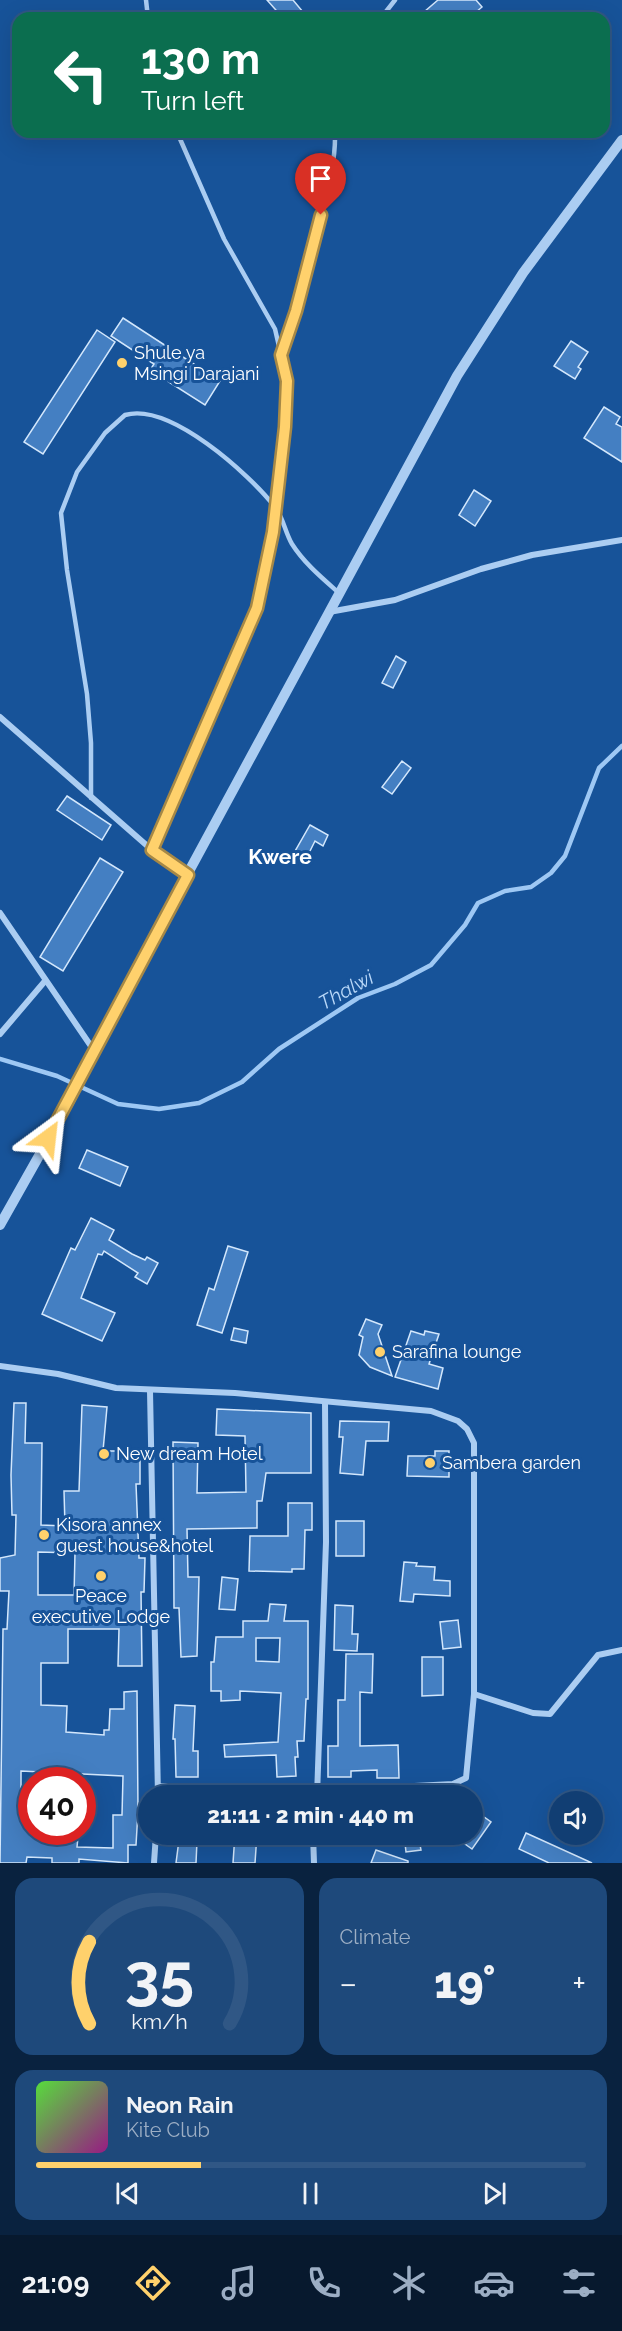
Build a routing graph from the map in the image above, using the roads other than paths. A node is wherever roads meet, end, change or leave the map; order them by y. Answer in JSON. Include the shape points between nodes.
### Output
{"nodes":[{"id":1,"x":395,"y":0,"type":"edge"},
{"id":2,"x":386,"y":12,"type":"edge"},
{"id":3,"x":180,"y":138,"type":"edge"},
{"id":4,"x":335,"y":138,"type":"edge"},
{"id":5,"x":622,"y":140,"type":"edge"},
{"id":6,"x":281,"y":355,"type":"junction"},
{"id":7,"x":277,"y":509,"type":"junction"},
{"id":8,"x":622,"y":540,"type":"edge"},
{"id":9,"x":339,"y":593,"type":"junction"},
{"id":10,"x":329,"y":612,"type":"junction"},
{"id":11,"x":0,"y":717,"type":"edge"},
{"id":12,"x":91,"y":798,"type":"junction"},
{"id":13,"x":152,"y":850,"type":"junction"},
{"id":14,"x":188,"y":875,"type":"junction"},
{"id":15,"x":0,"y":914,"type":"edge"},
{"id":16,"x":45,"y":981,"type":"junction"},
{"id":17,"x":0,"y":1034,"type":"edge"},
{"id":18,"x":95,"y":1052,"type":"junction"},
{"id":19,"x":0,"y":1226,"type":"edge"},
{"id":20,"x":0,"y":1366,"type":"edge"},
{"id":21,"x":150,"y":1391,"type":"junction"},
{"id":22,"x":325,"y":1403,"type":"junction"},
{"id":23,"x":622,"y":1650,"type":"edge"},
{"id":24,"x":474,"y":1694,"type":"junction"},
{"id":25,"x":159,"y":1785,"type":"edge"},
{"id":26,"x":318,"y":1785,"type":"edge"},
{"id":27,"x":422,"y":1785,"type":"edge"},
{"id":28,"x":155,"y":1845,"type":"edge"},
{"id":29,"x":314,"y":1845,"type":"edge"},
{"id":30,"x":154,"y":1863,"type":"edge"},
{"id":31,"x":314,"y":1863,"type":"edge"}],
"edges":[{"from":1,"to":2,"type":"lane"},
{"from":3,"to":6,"type":"lane","via":[[224,239],[274,329]]},
{"from":4,"to":6,"type":"lane","via":[[336,155],[326,198]]},
{"from":5,"to":9,"type":"street","via":[[524,273],[457,376]]},
{"from":6,"to":7,"type":"lane","via":[[287,381]]},
{"from":7,"to":9,"type":"lane","via":[[301,556]]},
{"from":7,"to":12,"type":"lane","via":[[248,475],[211,446],[151,414],[125,415],[105,433],[77,472],[61,513],[66,570],[87,694]]},
{"from":7,"to":13,"type":"lane","via":[[257,608]]},
{"from":8,"to":10,"type":"street","via":[[532,555],[395,600]]},
{"from":9,"to":10,"type":"street"},
{"from":10,"to":14,"type":"street"},
{"from":11,"to":12,"type":"street"},
{"from":12,"to":13,"type":"street"},
{"from":13,"to":14,"type":"street"},
{"from":14,"to":18,"type":"street"},
{"from":15,"to":16,"type":"street"},
{"from":16,"to":17,"type":"street"},
{"from":16,"to":18,"type":"street"},
{"from":18,"to":19,"type":"street"},
{"from":20,"to":21,"type":"street","via":[[58,1374],[104,1387]]},
{"from":21,"to":22,"type":"street"},
{"from":21,"to":25,"type":"street"},
{"from":22,"to":24,"type":"street","via":[[431,1411],[458,1421],[472,1436]]},
{"from":22,"to":26,"type":"street","via":[[326,1542]]},
{"from":23,"to":24,"type":"street","via":[[598,1655],[550,1714],[533,1713]]},
{"from":24,"to":27,"type":"street","via":[[468,1774],[462,1782]]},
{"from":28,"to":30,"type":"street"},
{"from":29,"to":31,"type":"street"}]}
